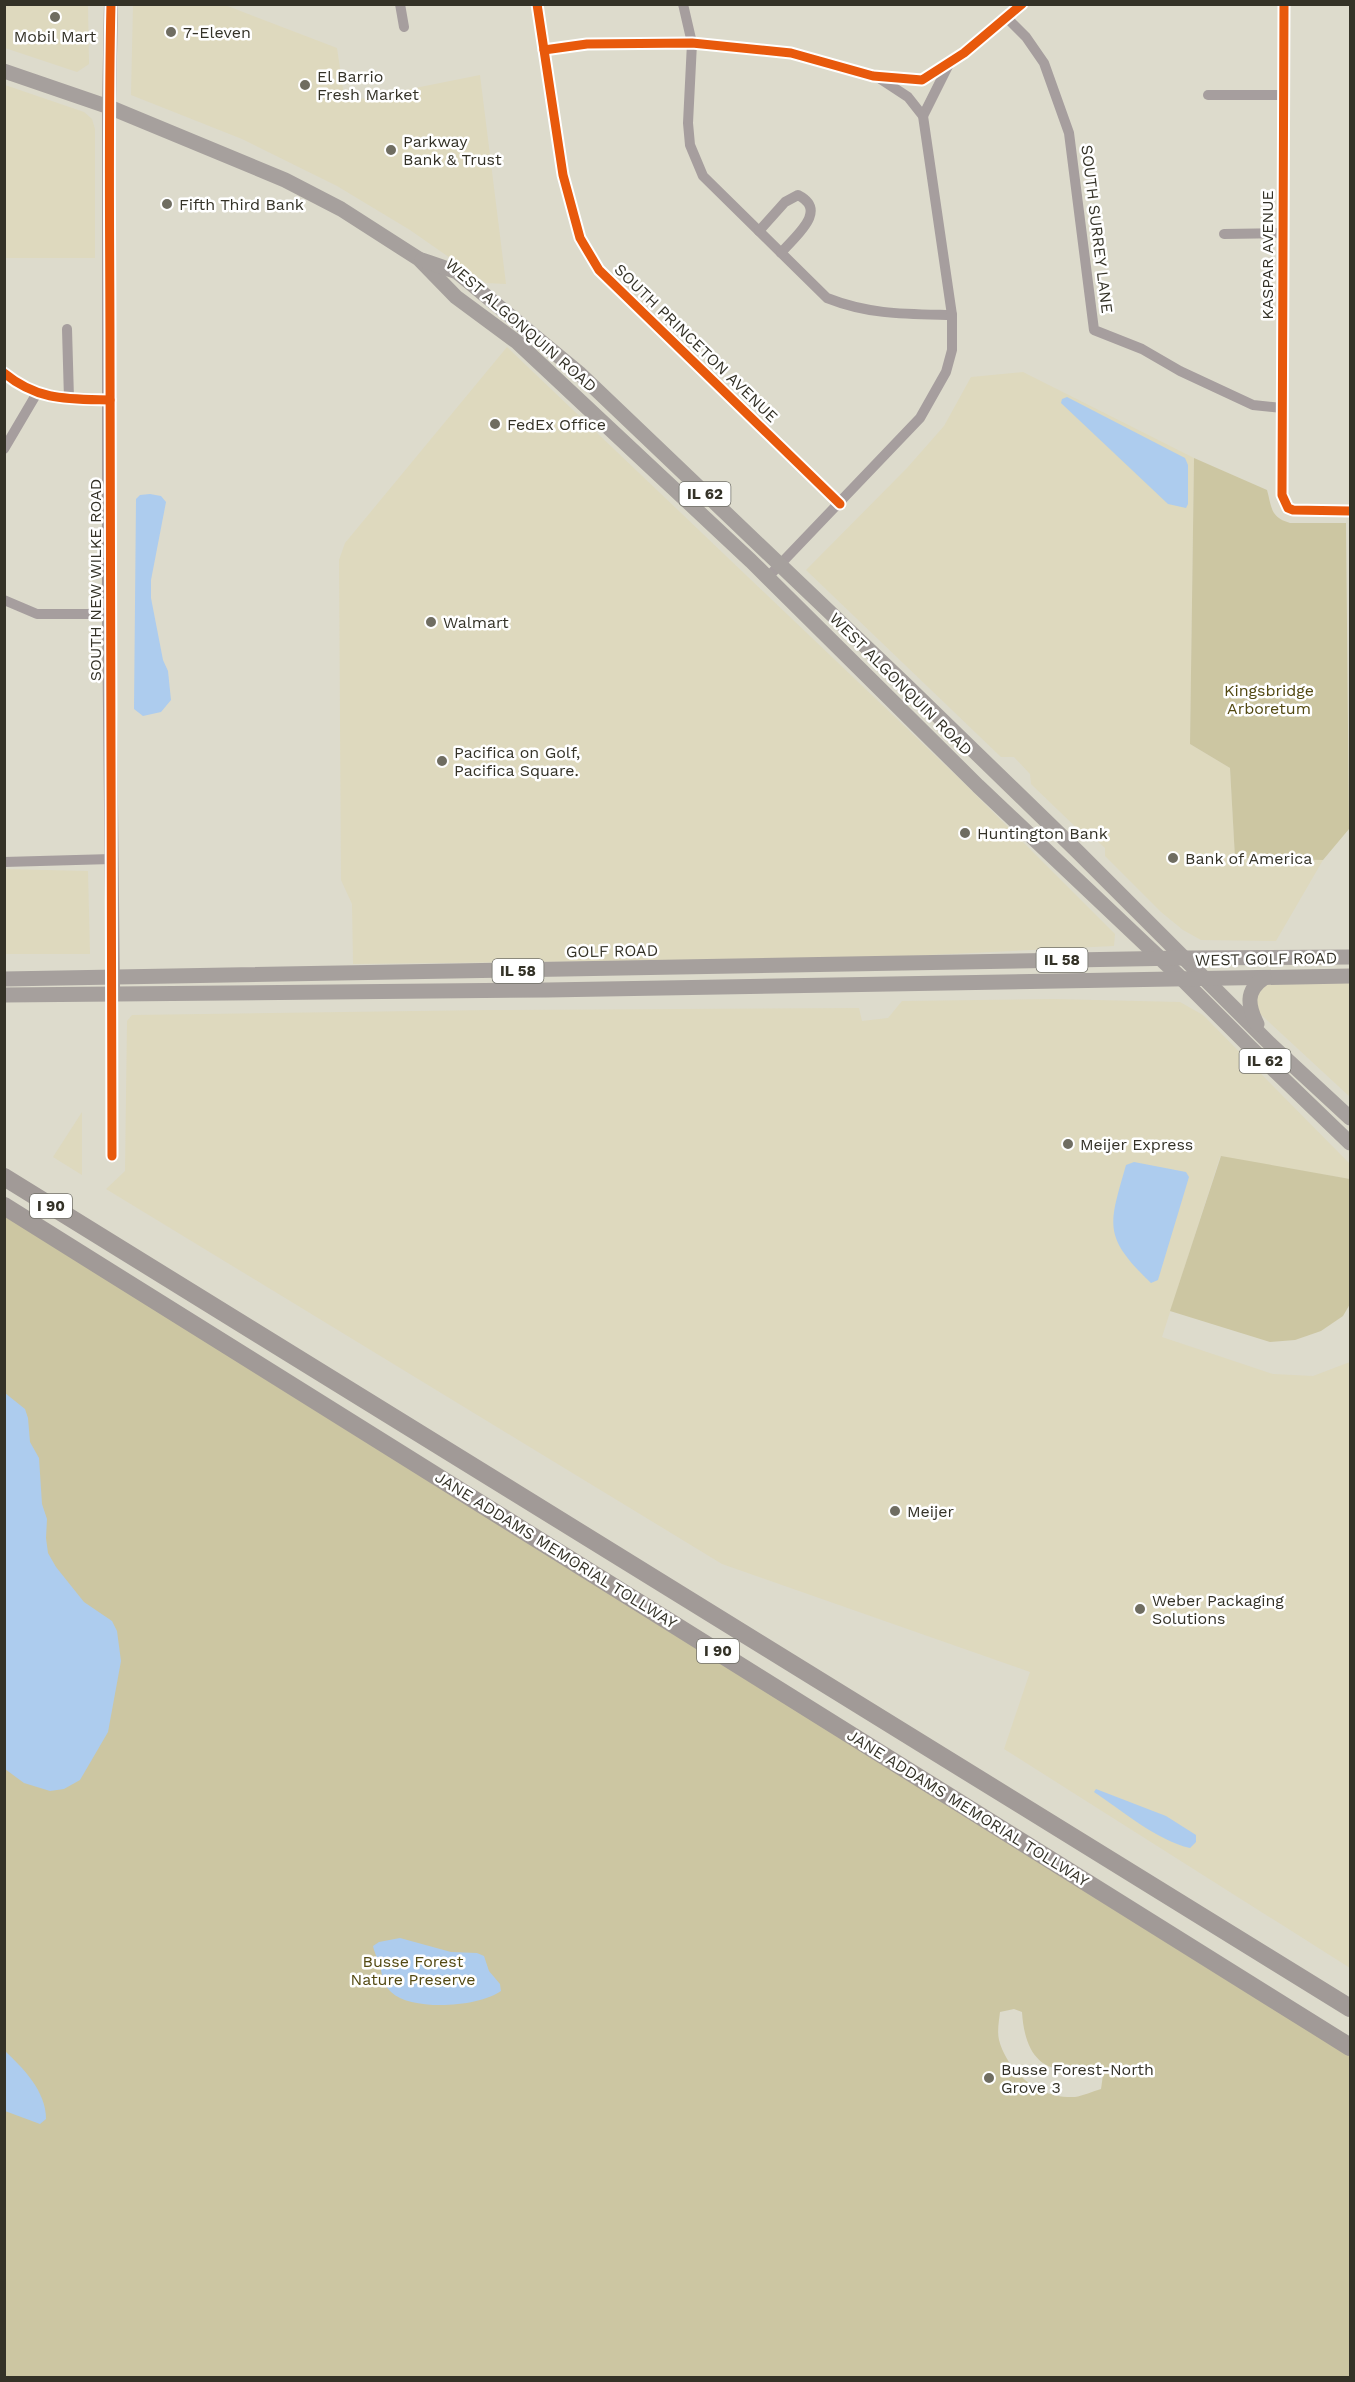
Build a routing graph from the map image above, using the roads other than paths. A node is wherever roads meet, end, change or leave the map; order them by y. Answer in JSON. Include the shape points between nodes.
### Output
{"nodes":[{"id":1,"x":111,"y":4,"type":"edge"},
{"id":2,"x":400,"y":4,"type":"edge"},
{"id":3,"x":537,"y":4,"type":"edge"},
{"id":4,"x":683,"y":4,"type":"edge"},
{"id":5,"x":1022,"y":4,"type":"edge"},
{"id":6,"x":1284,"y":4,"type":"edge"},
{"id":7,"x":1006,"y":17,"type":"junction"},
{"id":8,"x":404,"y":27,"type":"dead end"},
{"id":9,"x":692,"y":43,"type":"junction"},
{"id":10,"x":544,"y":50,"type":"junction"},
{"id":11,"x":950,"y":62,"type":"junction"},
{"id":12,"x":4,"y":71,"type":"edge"},
{"id":13,"x":876,"y":76,"type":"junction"},
{"id":14,"x":1208,"y":95,"type":"dead end"},
{"id":15,"x":1283,"y":96,"type":"junction"},
{"id":16,"x":109,"y":107,"type":"junction"},
{"id":17,"x":923,"y":116,"type":"junction"},
{"id":18,"x":759,"y":231,"type":"junction"},
{"id":19,"x":1282,"y":232,"type":"junction"},
{"id":20,"x":1224,"y":234,"type":"dead end"},
{"id":21,"x":781,"y":253,"type":"junction"},
{"id":22,"x":419,"y":259,"type":"junction"},
{"id":23,"x":952,"y":315,"type":"junction"},
{"id":24,"x":67,"y":329,"type":"dead end"},
{"id":25,"x":4,"y":373,"type":"edge"},
{"id":26,"x":37,"y":393,"type":"junction"},
{"id":27,"x":69,"y":399,"type":"junction"},
{"id":28,"x":110,"y":400,"type":"junction"},
{"id":29,"x":1282,"y":408,"type":"junction"},
{"id":30,"x":4,"y":449,"type":"edge"},
{"id":31,"x":840,"y":504,"type":"junction"},
{"id":32,"x":1350,"y":511,"type":"edge"},
{"id":33,"x":780,"y":566,"type":"junction"},
{"id":34,"x":768,"y":577,"type":"junction"},
{"id":35,"x":4,"y":600,"type":"edge"},
{"id":36,"x":109,"y":614,"type":"junction"},
{"id":37,"x":112,"y":859,"type":"junction"},
{"id":38,"x":4,"y":861,"type":"edge"},
{"id":39,"x":1350,"y":957,"type":"edge"},
{"id":40,"x":1161,"y":958,"type":"junction"},
{"id":41,"x":1184,"y":958,"type":"junction"},
{"id":42,"x":113,"y":976,"type":"junction"},
{"id":43,"x":1350,"y":976,"type":"edge"},
{"id":44,"x":1181,"y":978,"type":"junction"},
{"id":45,"x":1204,"y":978,"type":"junction"},
{"id":46,"x":1264,"y":978,"type":"junction"},
{"id":47,"x":4,"y":979,"type":"edge"},
{"id":48,"x":113,"y":994,"type":"junction"},
{"id":49,"x":4,"y":995,"type":"edge"},
{"id":50,"x":1262,"y":1035,"type":"junction"},
{"id":51,"x":1350,"y":1118,"type":"edge"},
{"id":52,"x":1350,"y":1143,"type":"edge"},
{"id":53,"x":112,"y":1156,"type":"dead end"},
{"id":54,"x":4,"y":1177,"type":"edge"},
{"id":55,"x":4,"y":1206,"type":"edge"},
{"id":56,"x":1313,"y":1984,"type":"junction"},
{"id":57,"x":1350,"y":1993,"type":"edge"},
{"id":58,"x":1350,"y":2008,"type":"edge"},
{"id":59,"x":1350,"y":2047,"type":"edge"}],
"edges":[{"from":1,"to":16,"type":"main road","name":"SOUTH NEW WILKE ROAD"},
{"from":2,"to":8,"type":"street"},
{"from":3,"to":10,"type":"street","name":"SOUTH PRINCETON AVENUE"},
{"from":4,"to":9,"type":"street"},
{"from":5,"to":7,"type":"street"},
{"from":6,"to":15,"type":"street","name":"KASPAR AVENUE"},
{"from":7,"to":11,"type":"street"},
{"from":7,"to":29,"type":"street","name":"SOUTH SURREY LANE","via":[[1044,63],[1069,133],[1095,330],[1253,405]]},
{"from":9,"to":10,"type":"street","via":[[587,44]]},
{"from":9,"to":13,"type":"street","via":[[791,53]]},
{"from":9,"to":18,"type":"street","via":[[690,146],[703,176]]},
{"from":10,"to":31,"type":"street","name":"SOUTH PRINCETON AVENUE","via":[[563,175],[580,238],[599,270]]},
{"from":11,"to":13,"type":"street","via":[[922,80]]},
{"from":11,"to":17,"type":"street"},
{"from":12,"to":16,"type":"main road","name":"WEST ALGONQUIN ROAD","number":"IL 62"},
{"from":13,"to":17,"type":"street","via":[[908,97]]},
{"from":14,"to":15,"type":"street"},
{"from":15,"to":19,"type":"street","name":"KASPAR AVENUE"},
{"from":16,"to":22,"type":"main road","name":"WEST ALGONQUIN ROAD","number":"IL 62","via":[[285,180],[341,209]]},
{"from":16,"to":28,"type":"main road","name":"SOUTH NEW WILKE ROAD"},
{"from":17,"to":23,"type":"street"},
{"from":18,"to":21,"type":"street"},
{"from":18,"to":21,"type":"street","via":[[785,202],[798,195],[807,200],[811,218]]},
{"from":19,"to":20,"type":"street"},
{"from":19,"to":29,"type":"street","name":"KASPAR AVENUE"},
{"from":21,"to":23,"type":"street","via":[[827,298],[852,308]]},
{"from":22,"to":33,"type":"main road","name":"WEST ALGONQUIN ROAD","number":"IL 62","via":[[457,272],[528,329]]},
{"from":22,"to":34,"type":"main road","name":"WEST ALGONQUIN ROAD","number":"IL 62","via":[[456,297],[534,357]]},
{"from":23,"to":31,"type":"street","via":[[952,350],[946,372],[921,418]]},
{"from":24,"to":27,"type":"street"},
{"from":25,"to":26,"type":"street"},
{"from":26,"to":27,"type":"street"},
{"from":26,"to":30,"type":"street"},
{"from":27,"to":28,"type":"street"},
{"from":28,"to":36,"type":"main road","name":"SOUTH NEW WILKE ROAD"},
{"from":29,"to":32,"type":"street","name":"KASPAR AVENUE","via":[[1282,495],[1286,504],[1293,510]]},
{"from":31,"to":33,"type":"street"},
{"from":33,"to":34,"type":"street"},
{"from":33,"to":41,"type":"main road","name":"WEST ALGONQUIN ROAD","number":"IL 62"},
{"from":34,"to":40,"type":"main road","name":"WEST ALGONQUIN ROAD","number":"IL 62","via":[[978,786]]},
{"from":35,"to":36,"type":"street","via":[[37,614]]},
{"from":36,"to":37,"type":"main road","name":"SOUTH NEW WILKE ROAD"},
{"from":37,"to":38,"type":"street"},
{"from":37,"to":42,"type":"main road","name":"SOUTH NEW WILKE ROAD"},
{"from":39,"to":41,"type":"main road","name":"WEST GOLF ROAD","number":"IL 58"},
{"from":40,"to":41,"type":"main road","name":"GOLF ROAD","number":"IL 58"},
{"from":40,"to":42,"type":"main road","name":"GOLF ROAD","number":"IL 58"},
{"from":40,"to":44,"type":"main road","name":"WEST ALGONQUIN ROAD","number":"IL 62"},
{"from":41,"to":45,"type":"main road","name":"WEST ALGONQUIN ROAD","number":"IL 62"},
{"from":42,"to":47,"type":"main road","name":"GOLF ROAD","number":"IL 58"},
{"from":42,"to":48,"type":"main road","name":"SOUTH NEW WILKE ROAD"},
{"from":43,"to":46,"type":"main road","name":"WEST GOLF ROAD","number":"IL 58"},
{"from":44,"to":45,"type":"main road","name":"WEST GOLF ROAD","number":"IL 58"},
{"from":44,"to":48,"type":"main road","number":"IL 58"},
{"from":44,"to":52,"type":"main road","name":"WEST ALGONQUIN ROAD","number":"IL 62"},
{"from":45,"to":46,"type":"main road","name":"WEST GOLF ROAD","number":"IL 58"},
{"from":45,"to":50,"type":"main road","name":"WEST ALGONQUIN ROAD","number":"IL 62"},
{"from":46,"to":50,"type":"main road","via":[[1256,983],[1248,998]]},
{"from":48,"to":49,"type":"main road","number":"IL 58"},
{"from":48,"to":53,"type":"street","name":"SOUTH NEW WILKE ROAD"},
{"from":50,"to":51,"type":"main road","name":"WEST ALGONQUIN ROAD","number":"IL 62"},
{"from":54,"to":56,"type":"highway","name":"JANE ADDAMS MEMORIAL TOLLWAY","number":"I 90"},
{"from":55,"to":59,"type":"highway","name":"JANE ADDAMS MEMORIAL TOLLWAY","number":"I 90"},
{"from":56,"to":57,"type":"highway"},
{"from":56,"to":58,"type":"highway","name":"JANE ADDAMS MEMORIAL TOLLWAY","number":"I 90"}]}
